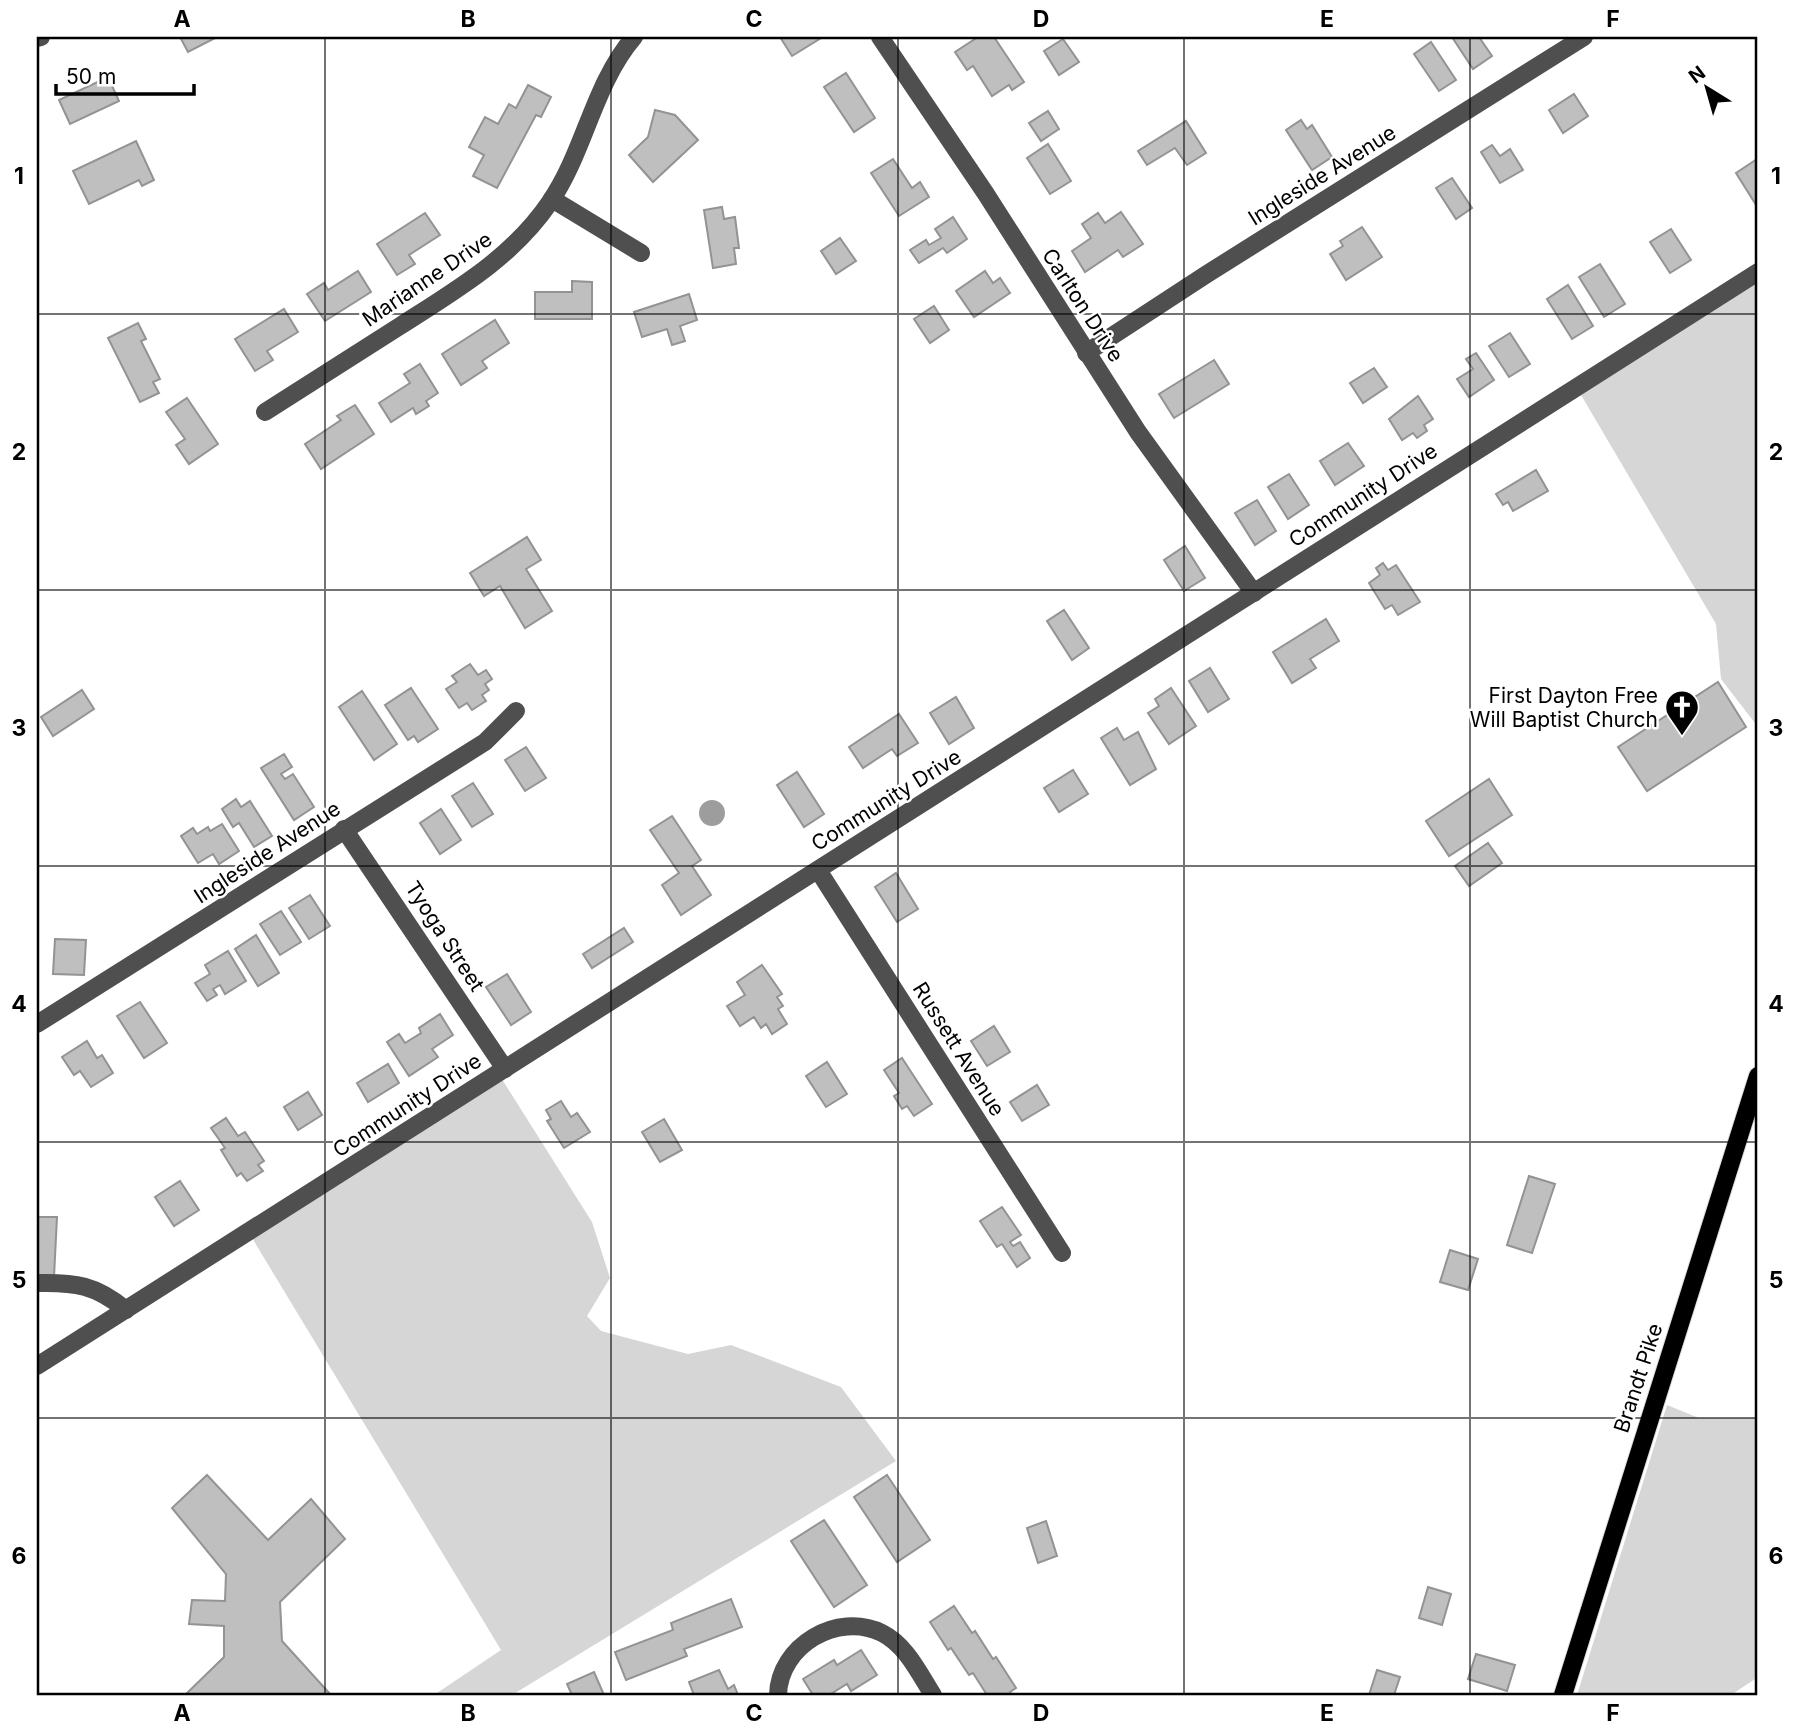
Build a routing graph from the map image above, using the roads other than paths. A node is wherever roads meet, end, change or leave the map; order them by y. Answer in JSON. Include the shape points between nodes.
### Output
{"nodes":[{"id":1,"x":634,"y":37,"type":"edge"},
{"id":2,"x":880,"y":37,"type":"edge"},
{"id":3,"x":1584,"y":37,"type":"edge"},
{"id":4,"x":552,"y":199,"type":"junction"},
{"id":5,"x":641,"y":253,"type":"dead end"},
{"id":6,"x":1758,"y":272,"type":"edge"},
{"id":7,"x":1086,"y":353,"type":"junction"},
{"id":8,"x":265,"y":412,"type":"dead end"},
{"id":9,"x":1254,"y":593,"type":"junction"},
{"id":10,"x":516,"y":711,"type":"dead end"},
{"id":11,"x":344,"y":829,"type":"junction"},
{"id":12,"x":818,"y":870,"type":"junction"},
{"id":13,"x":37,"y":1024,"type":"edge"},
{"id":14,"x":505,"y":1069,"type":"junction"},
{"id":15,"x":1758,"y":1076,"type":"edge"},
{"id":16,"x":1062,"y":1252,"type":"dead end"},
{"id":17,"x":37,"y":1283,"type":"edge"},
{"id":18,"x":126,"y":1310,"type":"junction"},
{"id":19,"x":37,"y":1366,"type":"edge"},
{"id":20,"x":778,"y":1695,"type":"edge"},
{"id":21,"x":933,"y":1695,"type":"edge"},
{"id":22,"x":1563,"y":1695,"type":"edge"}],
"edges":[{"from":1,"to":4,"type":"street","name":"Marianne Drive","via":[[611,69]]},
{"from":2,"to":7,"type":"street","name":"Carlton Drive"},
{"from":3,"to":7,"type":"street","name":"Ingleside Avenue"},
{"from":4,"to":5,"type":"street"},
{"from":4,"to":8,"type":"street","name":"Marianne Drive","via":[[516,245],[486,270]]},
{"from":6,"to":9,"type":"street","name":"Community Drive"},
{"from":7,"to":9,"type":"street","name":"Carlton Drive"},
{"from":9,"to":12,"type":"street","name":"Community Drive"},
{"from":10,"to":11,"type":"street","name":"Ingleside Avenue","via":[[485,742]]},
{"from":11,"to":13,"type":"street","name":"Ingleside Avenue"},
{"from":11,"to":14,"type":"street","name":"Tyoga Street"},
{"from":12,"to":14,"type":"street","name":"Community Drive"},
{"from":12,"to":16,"type":"street","name":"Russett Avenue"},
{"from":14,"to":18,"type":"street","name":"Community Drive"},
{"from":15,"to":22,"type":"main road","name":"Brandt Pike"},
{"from":17,"to":18,"type":"street","via":[[91,1287]]},
{"from":18,"to":19,"type":"street","name":"Community Drive"},
{"from":20,"to":21,"type":"street","via":[[787,1663],[798,1648],[826,1631],[858,1627],[894,1641]]}]}
